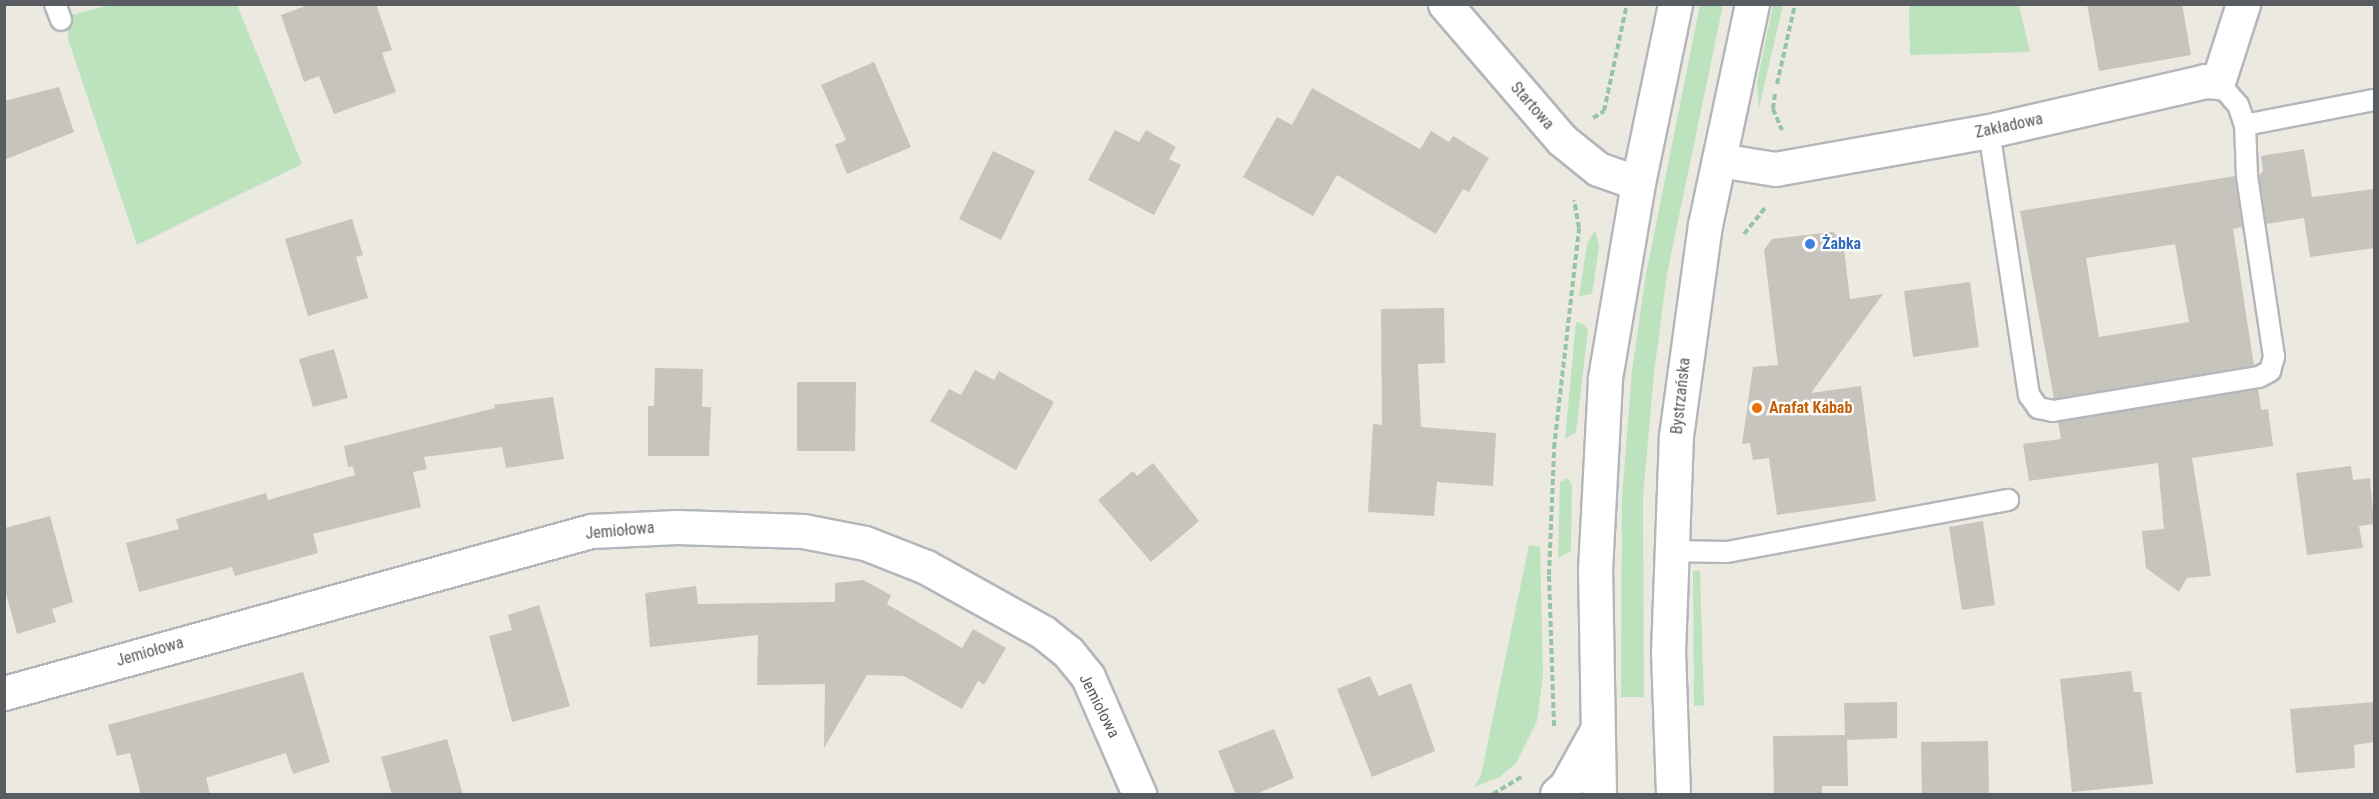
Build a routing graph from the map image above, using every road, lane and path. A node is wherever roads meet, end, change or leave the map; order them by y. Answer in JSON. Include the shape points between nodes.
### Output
{"nodes":[{"id":1,"x":1445,"y":4,"type":"edge"},
{"id":2,"x":1627,"y":4,"type":"edge"},
{"id":3,"x":1676,"y":4,"type":"edge"},
{"id":4,"x":1752,"y":4,"type":"edge"},
{"id":5,"x":1795,"y":4,"type":"edge"},
{"id":6,"x":2243,"y":4,"type":"edge"},
{"id":7,"x":2218,"y":82,"type":"junction"},
{"id":8,"x":2374,"y":100,"type":"edge"},
{"id":9,"x":1584,"y":116,"type":"dead end"},
{"id":10,"x":2245,"y":125,"type":"junction"},
{"id":11,"x":1989,"y":131,"type":"junction"},
{"id":12,"x":1719,"y":160,"type":"junction"},
{"id":13,"x":1806,"y":164,"type":"junction"},
{"id":14,"x":1638,"y":183,"type":"junction"},
{"id":15,"x":1572,"y":194,"type":"dead end"},
{"id":16,"x":1770,"y":204,"type":"dead end"},
{"id":17,"x":1741,"y":238,"type":"dead end"},
{"id":18,"x":2008,"y":500,"type":"dead end"},
{"id":19,"x":1670,"y":551,"type":"junction"},
{"id":20,"x":4,"y":693,"type":"edge"},
{"id":21,"x":1598,"y":728,"type":"junction"},
{"id":22,"x":1554,"y":729,"type":"dead end"},
{"id":23,"x":1139,"y":795,"type":"edge"},
{"id":24,"x":1557,"y":795,"type":"edge"},
{"id":25,"x":1599,"y":795,"type":"edge"},
{"id":26,"x":1673,"y":795,"type":"edge"}],
"edges":[{"from":1,"to":14,"type":"street","name":"Startowa","via":[[1562,140],[1598,169]]},
{"from":2,"to":9,"type":"path","via":[[1604,111],[1591,119]]},
{"from":3,"to":14,"type":"street"},
{"from":4,"to":12,"type":"street","name":"Bystrzańska"},
{"from":5,"to":13,"type":"path","via":[[1773,109],[1784,133],[1810,139]]},
{"from":6,"to":7,"type":"street"},
{"from":7,"to":10,"type":"lane","via":[[2238,105]]},
{"from":7,"to":11,"type":"street","name":"Zakładowa","via":[[2205,81]]},
{"from":8,"to":10,"type":"lane"},
{"from":10,"to":11,"type":"lane","via":[[2247,176],[2274,357],[2270,371],[2259,377],[2052,411],[2038,408],[2029,395]]},
{"from":11,"to":13,"type":"street","name":"Zakładowa"},
{"from":12,"to":13,"type":"street","name":"Zakładowa","via":[[1754,169]]},
{"from":12,"to":19,"type":"street","name":"Bystrzańska","via":[[1688,331],[1676,436]]},
{"from":14,"to":21,"type":"street","via":[[1616,300],[1604,402],[1595,570]]},
{"from":15,"to":22,"type":"path","via":[[1579,228],[1554,448],[1549,574],[1555,666]]},
{"from":16,"to":17,"type":"path"},
{"from":18,"to":19,"type":"lane","via":[[1727,552]]},
{"from":19,"to":26,"type":"street","name":"Bystrzańska","via":[[1668,653]]},
{"from":20,"to":23,"type":"street","name":"Jemiołowa","via":[[591,531],[677,527],[802,531],[865,543],[926,567],[1043,632],[1068,652],[1088,677]]},
{"from":21,"to":24,"type":"street"},
{"from":21,"to":25,"type":"street"}]}
